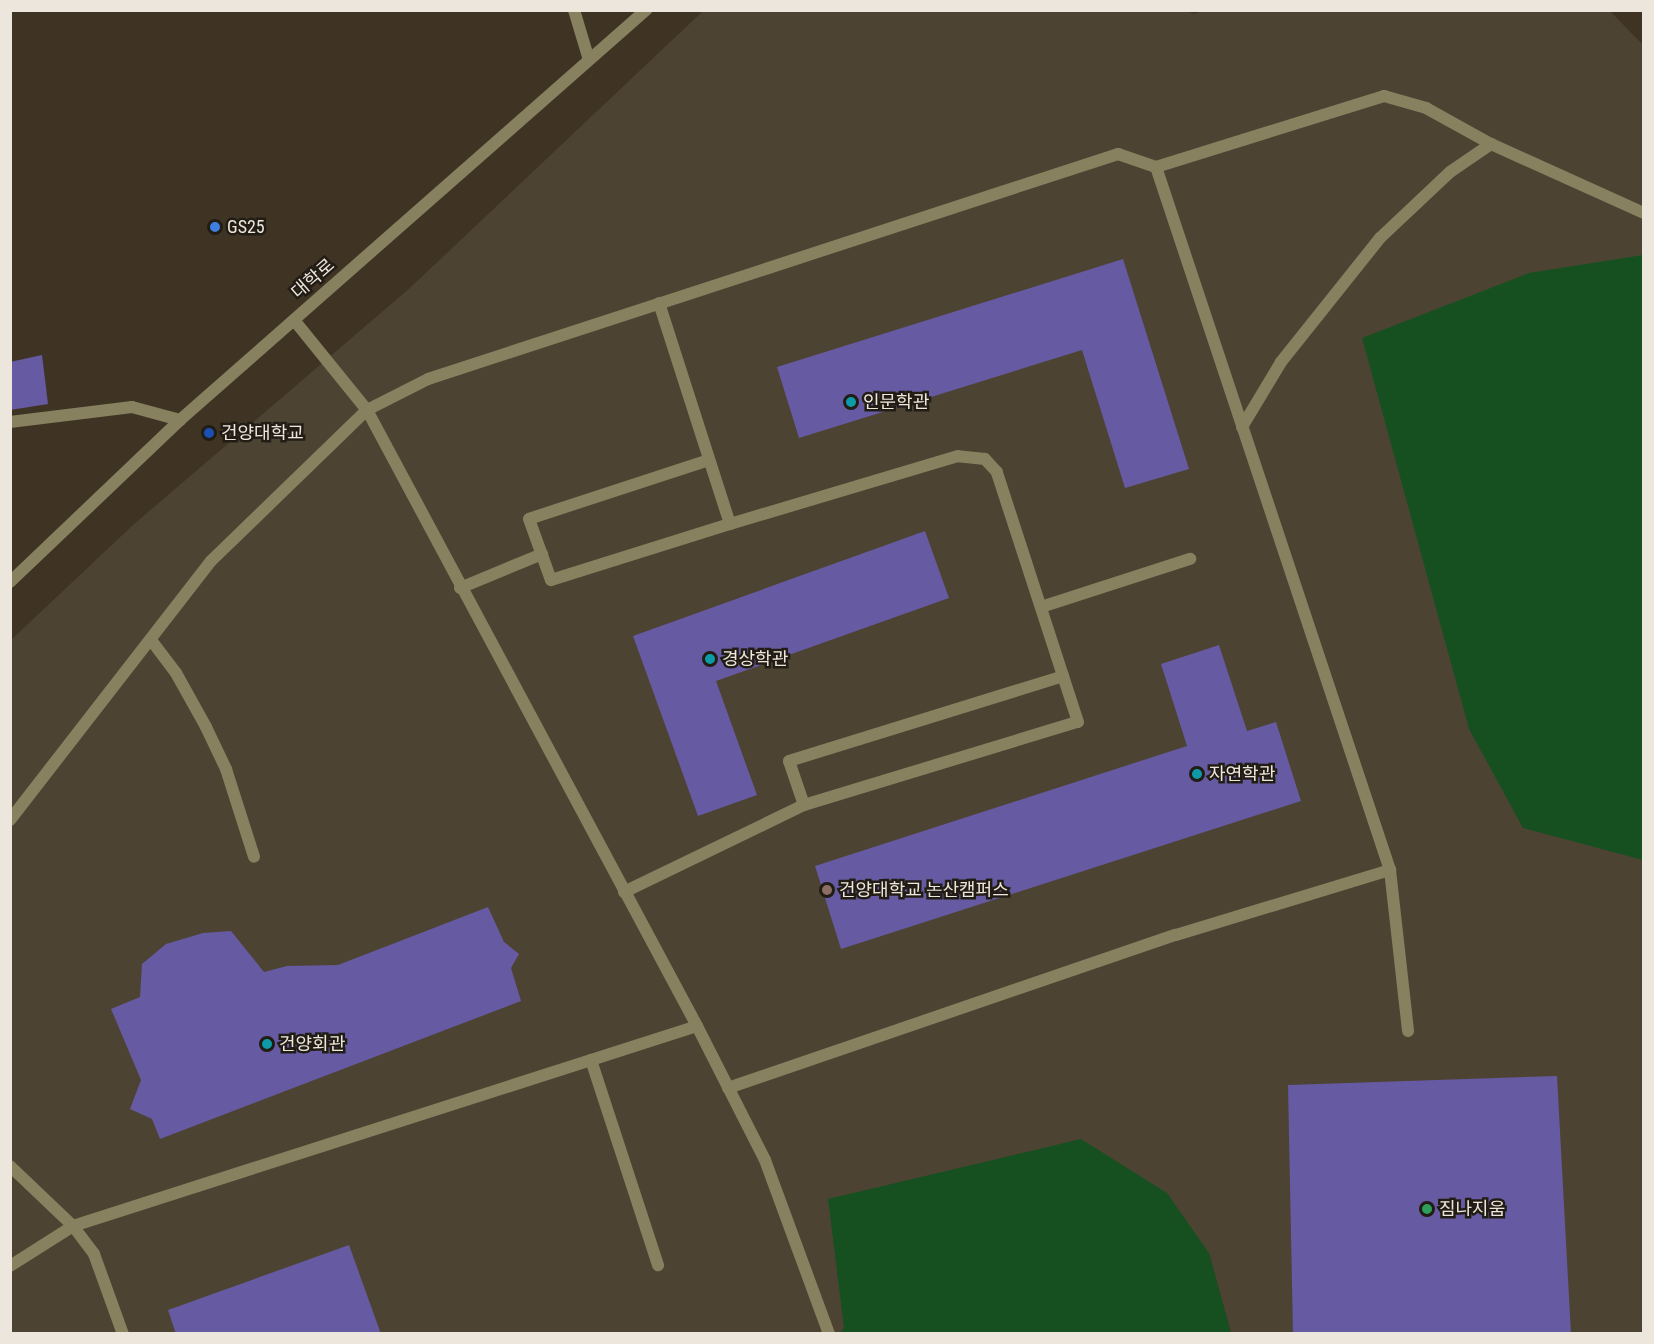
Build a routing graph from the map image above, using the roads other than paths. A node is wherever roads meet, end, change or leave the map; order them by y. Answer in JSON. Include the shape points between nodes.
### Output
{"nodes":[{"id":1,"x":574,"y":10,"type":"edge"},
{"id":2,"x":646,"y":10,"type":"edge"},
{"id":3,"x":589,"y":60,"type":"junction"},
{"id":4,"x":1491,"y":144,"type":"junction"},
{"id":5,"x":1156,"y":167,"type":"junction"},
{"id":6,"x":1644,"y":213,"type":"edge"},
{"id":7,"x":659,"y":303,"type":"junction"},
{"id":8,"x":294,"y":320,"type":"junction"},
{"id":9,"x":367,"y":410,"type":"junction"},
{"id":10,"x":180,"y":420,"type":"junction"},
{"id":11,"x":10,"y":422,"type":"edge"},
{"id":12,"x":1242,"y":427,"type":"junction"},
{"id":13,"x":709,"y":460,"type":"junction"},
{"id":14,"x":730,"y":524,"type":"junction"},
{"id":15,"x":542,"y":554,"type":"junction"},
{"id":16,"x":1190,"y":559,"type":"dead end"},
{"id":17,"x":10,"y":582,"type":"edge"},
{"id":18,"x":460,"y":588,"type":"junction"},
{"id":19,"x":1041,"y":606,"type":"junction"},
{"id":20,"x":151,"y":640,"type":"junction"},
{"id":21,"x":1063,"y":676,"type":"junction"},
{"id":22,"x":804,"y":805,"type":"junction"},
{"id":23,"x":10,"y":820,"type":"edge"},
{"id":24,"x":254,"y":857,"type":"dead end"},
{"id":25,"x":1390,"y":870,"type":"junction"},
{"id":26,"x":624,"y":892,"type":"junction"},
{"id":27,"x":697,"y":1026,"type":"junction"},
{"id":28,"x":1408,"y":1031,"type":"dead end"},
{"id":29,"x":591,"y":1060,"type":"junction"},
{"id":30,"x":728,"y":1088,"type":"junction"},
{"id":31,"x":10,"y":1166,"type":"edge"},
{"id":32,"x":73,"y":1226,"type":"junction"},
{"id":33,"x":658,"y":1265,"type":"dead end"},
{"id":34,"x":10,"y":1266,"type":"edge"},
{"id":35,"x":123,"y":1334,"type":"edge"},
{"id":36,"x":829,"y":1334,"type":"edge"}],
"edges":[{"from":1,"to":3,"type":"street"},
{"from":2,"to":3,"type":"street","name":"대학로"},
{"from":3,"to":8,"type":"street","name":"대학로"},
{"from":4,"to":5,"type":"street","via":[[1426,108],[1384,96]]},
{"from":4,"to":6,"type":"street"},
{"from":4,"to":12,"type":"street","via":[[1443,178],[1380,238],[1281,362]]},
{"from":5,"to":7,"type":"street","via":[[1118,154]]},
{"from":5,"to":12,"type":"street"},
{"from":7,"to":9,"type":"street","via":[[428,379]]},
{"from":7,"to":13,"type":"street"},
{"from":8,"to":9,"type":"street"},
{"from":8,"to":10,"type":"street","name":"대학로"},
{"from":9,"to":18,"type":"street"},
{"from":9,"to":20,"type":"street","via":[[211,561]]},
{"from":10,"to":11,"type":"street","via":[[132,407]]},
{"from":10,"to":17,"type":"street","name":"대학로"},
{"from":12,"to":25,"type":"street"},
{"from":13,"to":14,"type":"street"},
{"from":13,"to":15,"type":"street","via":[[529,519]]},
{"from":14,"to":15,"type":"street","via":[[551,580]]},
{"from":14,"to":19,"type":"street","via":[[958,456],[985,459],[997,472]]},
{"from":15,"to":18,"type":"street"},
{"from":16,"to":19,"type":"street"},
{"from":18,"to":26,"type":"street"},
{"from":19,"to":21,"type":"street"},
{"from":20,"to":23,"type":"street"},
{"from":20,"to":24,"type":"street","via":[[176,673],[226,769]]},
{"from":21,"to":22,"type":"street","via":[[789,761]]},
{"from":21,"to":22,"type":"street","via":[[1078,722]]},
{"from":22,"to":26,"type":"street"},
{"from":25,"to":28,"type":"street"},
{"from":25,"to":30,"type":"street","via":[[1165,938]]},
{"from":26,"to":27,"type":"street"},
{"from":27,"to":29,"type":"street"},
{"from":27,"to":30,"type":"street"},
{"from":29,"to":32,"type":"street"},
{"from":29,"to":33,"type":"street"},
{"from":30,"to":36,"type":"street","via":[[765,1160]]},
{"from":31,"to":32,"type":"street"},
{"from":32,"to":34,"type":"street"},
{"from":32,"to":35,"type":"street","via":[[94,1254]]}]}
